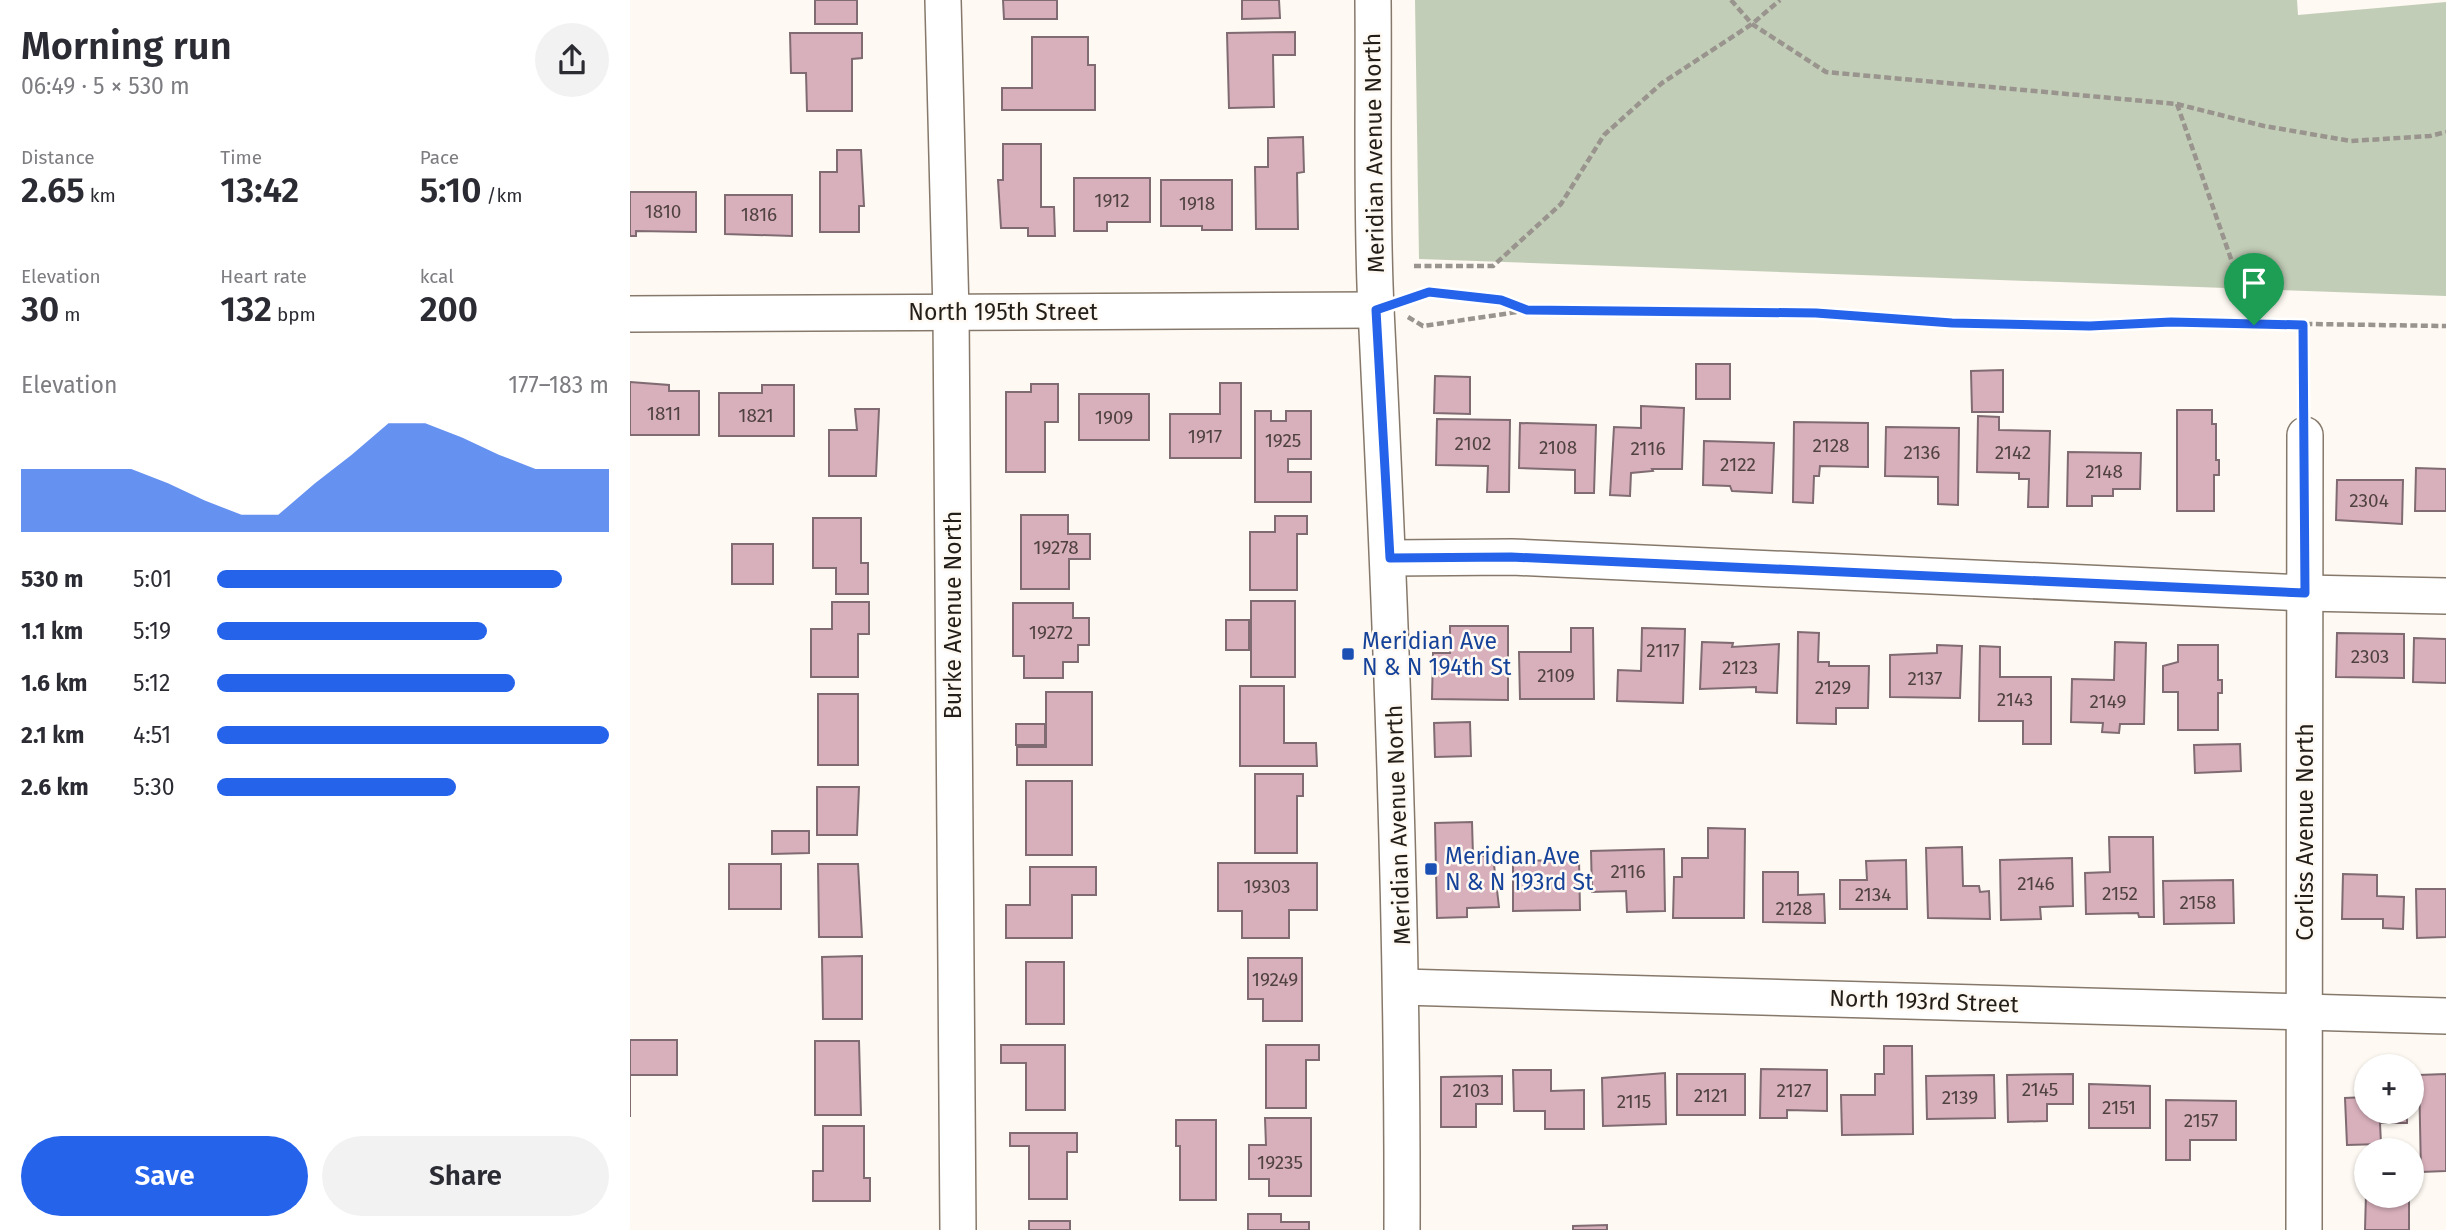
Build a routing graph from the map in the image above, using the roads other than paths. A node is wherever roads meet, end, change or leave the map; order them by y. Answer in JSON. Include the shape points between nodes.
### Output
{"nodes":[{"id":1,"x":943,"y":0,"type":"edge"},
{"id":2,"x":1373,"y":0,"type":"edge"},
{"id":3,"x":1376,"y":310,"type":"junction"},
{"id":4,"x":951,"y":313,"type":"junction"},
{"id":5,"x":630,"y":314,"type":"edge"},
{"id":6,"x":2305,"y":435,"type":"road end"},
{"id":7,"x":1390,"y":558,"type":"junction"},
{"id":8,"x":2305,"y":593,"type":"junction"},
{"id":9,"x":2446,"y":596,"type":"edge"},
{"id":10,"x":1402,"y":986,"type":"junction"},
{"id":11,"x":2305,"y":1012,"type":"junction"},
{"id":12,"x":2446,"y":1016,"type":"edge"},
{"id":13,"x":958,"y":1230,"type":"edge"},
{"id":14,"x":1402,"y":1230,"type":"edge"},
{"id":15,"x":2304,"y":1230,"type":"edge"}],
"edges":[{"from":1,"to":4,"type":"street","name":"Burke Avenue North"},
{"from":2,"to":3,"type":"street","name":"Meridian Avenue North"},
{"from":3,"to":4,"type":"street","name":"North 195th Street"},
{"from":3,"to":7,"type":"street","name":"Meridian Avenue North"},
{"from":4,"to":5,"type":"street","name":"North 195th Street"},
{"from":4,"to":13,"type":"street","name":"Burke Avenue North"},
{"from":6,"to":8,"type":"street","name":"Corliss Avenue North"},
{"from":7,"to":8,"type":"street","via":[[1511,557]]},
{"from":7,"to":10,"type":"street","name":"Meridian Avenue North"},
{"from":8,"to":9,"type":"street"},
{"from":8,"to":11,"type":"street","name":"Corliss Avenue North"},
{"from":10,"to":11,"type":"street","name":"North 193rd Street"},
{"from":10,"to":14,"type":"street","name":"Meridian Avenue North"},
{"from":11,"to":12,"type":"street","name":"North 193rd Street"},
{"from":11,"to":15,"type":"street","name":"Corliss Avenue North"}]}
